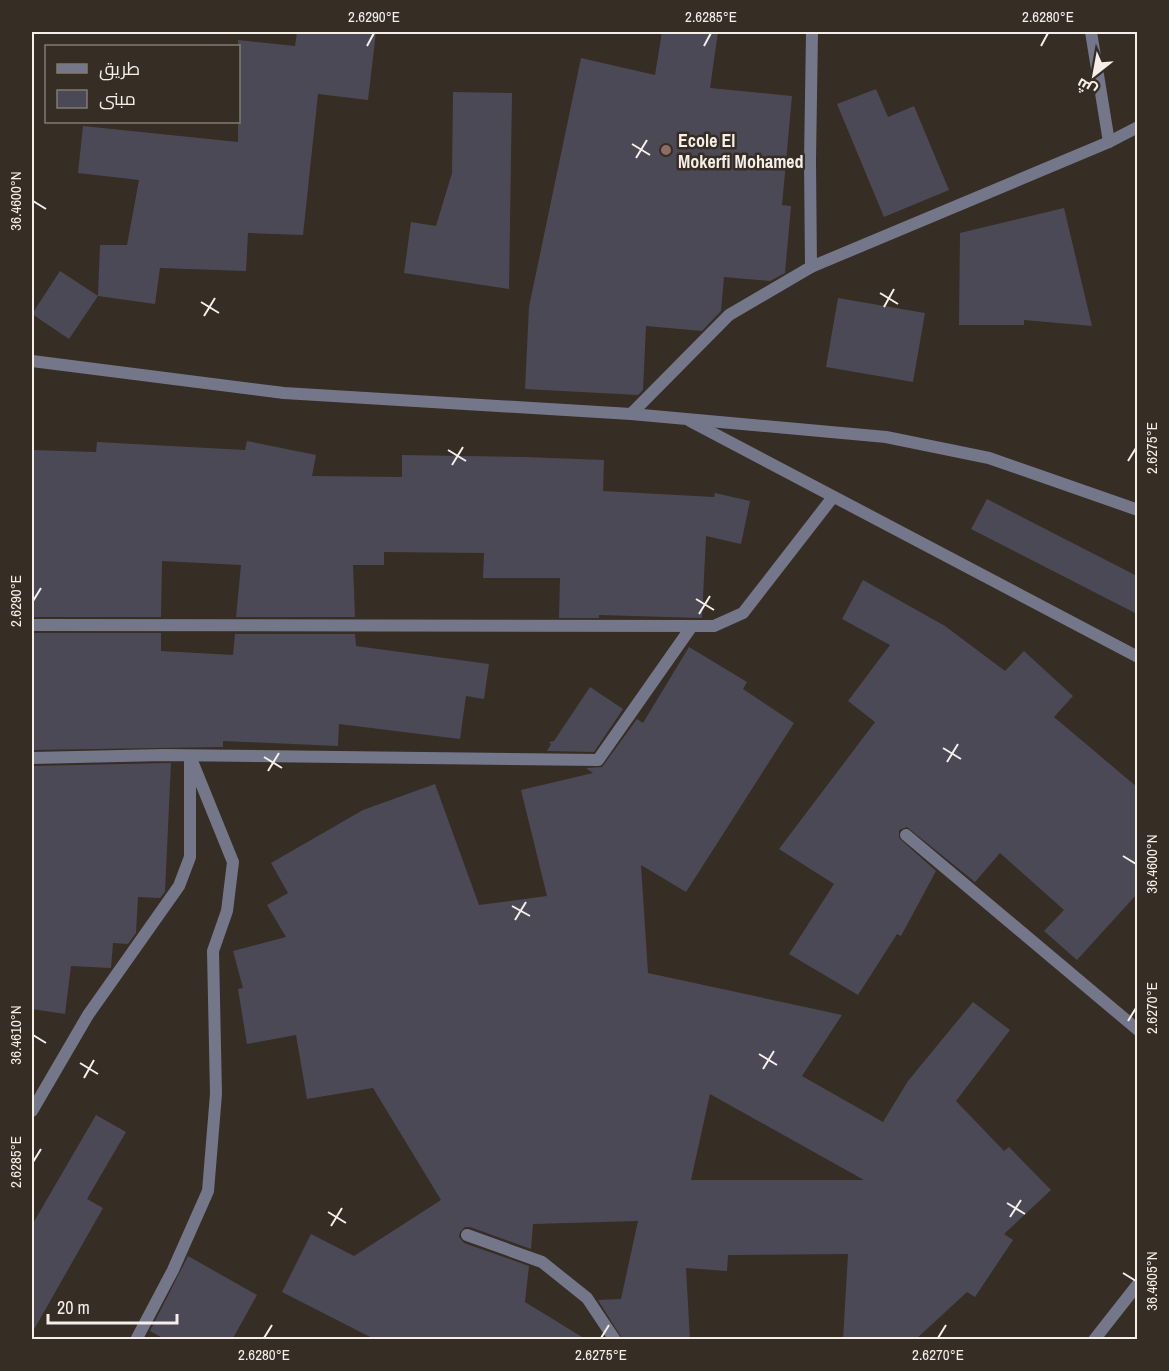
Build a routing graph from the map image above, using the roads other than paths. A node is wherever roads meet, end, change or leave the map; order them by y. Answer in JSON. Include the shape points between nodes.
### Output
{"nodes":[{"id":1,"x":812,"y":32,"type":"edge"},
{"id":2,"x":1090,"y":32,"type":"edge"},
{"id":3,"x":1137,"y":127,"type":"edge"},
{"id":4,"x":1109,"y":142,"type":"junction"},
{"id":5,"x":811,"y":267,"type":"junction"},
{"id":6,"x":32,"y":361,"type":"edge"},
{"id":7,"x":632,"y":414,"type":"junction"},
{"id":8,"x":686,"y":419,"type":"junction"},
{"id":9,"x":833,"y":497,"type":"junction"},
{"id":10,"x":1137,"y":510,"type":"edge"},
{"id":11,"x":32,"y":625,"type":"edge"},
{"id":12,"x":692,"y":626,"type":"junction"},
{"id":13,"x":1137,"y":657,"type":"edge"},
{"id":14,"x":190,"y":756,"type":"junction"},
{"id":15,"x":32,"y":758,"type":"edge"},
{"id":16,"x":906,"y":834,"type":"dead end"},
{"id":17,"x":1137,"y":1030,"type":"edge"},
{"id":18,"x":32,"y":1111,"type":"edge"},
{"id":19,"x":467,"y":1235,"type":"dead end"},
{"id":20,"x":1137,"y":1284,"type":"edge"},
{"id":21,"x":136,"y":1340,"type":"edge"},
{"id":22,"x":615,"y":1340,"type":"edge"},
{"id":23,"x":1094,"y":1340,"type":"edge"}],
"edges":[{"from":1,"to":5,"type":"street"},
{"from":2,"to":4,"type":"street"},
{"from":3,"to":4,"type":"street"},
{"from":4,"to":5,"type":"street"},
{"from":5,"to":7,"type":"street","via":[[729,315]]},
{"from":6,"to":7,"type":"street","via":[[284,393]]},
{"from":7,"to":8,"type":"street"},
{"from":8,"to":9,"type":"street"},
{"from":8,"to":10,"type":"street","via":[[886,437],[989,458]]},
{"from":9,"to":12,"type":"street","via":[[743,613],[714,626]]},
{"from":9,"to":13,"type":"street"},
{"from":11,"to":12,"type":"street"},
{"from":12,"to":14,"type":"street","via":[[598,760]]},
{"from":14,"to":15,"type":"street"},
{"from":14,"to":18,"type":"street","via":[[190,857],[179,886],[88,1015]]},
{"from":14,"to":21,"type":"street","via":[[233,862],[227,911],[213,951],[216,1094],[208,1191]]},
{"from":16,"to":17,"type":"street"},
{"from":19,"to":22,"type":"street","via":[[542,1262],[587,1298]]},
{"from":20,"to":23,"type":"street"}]}
